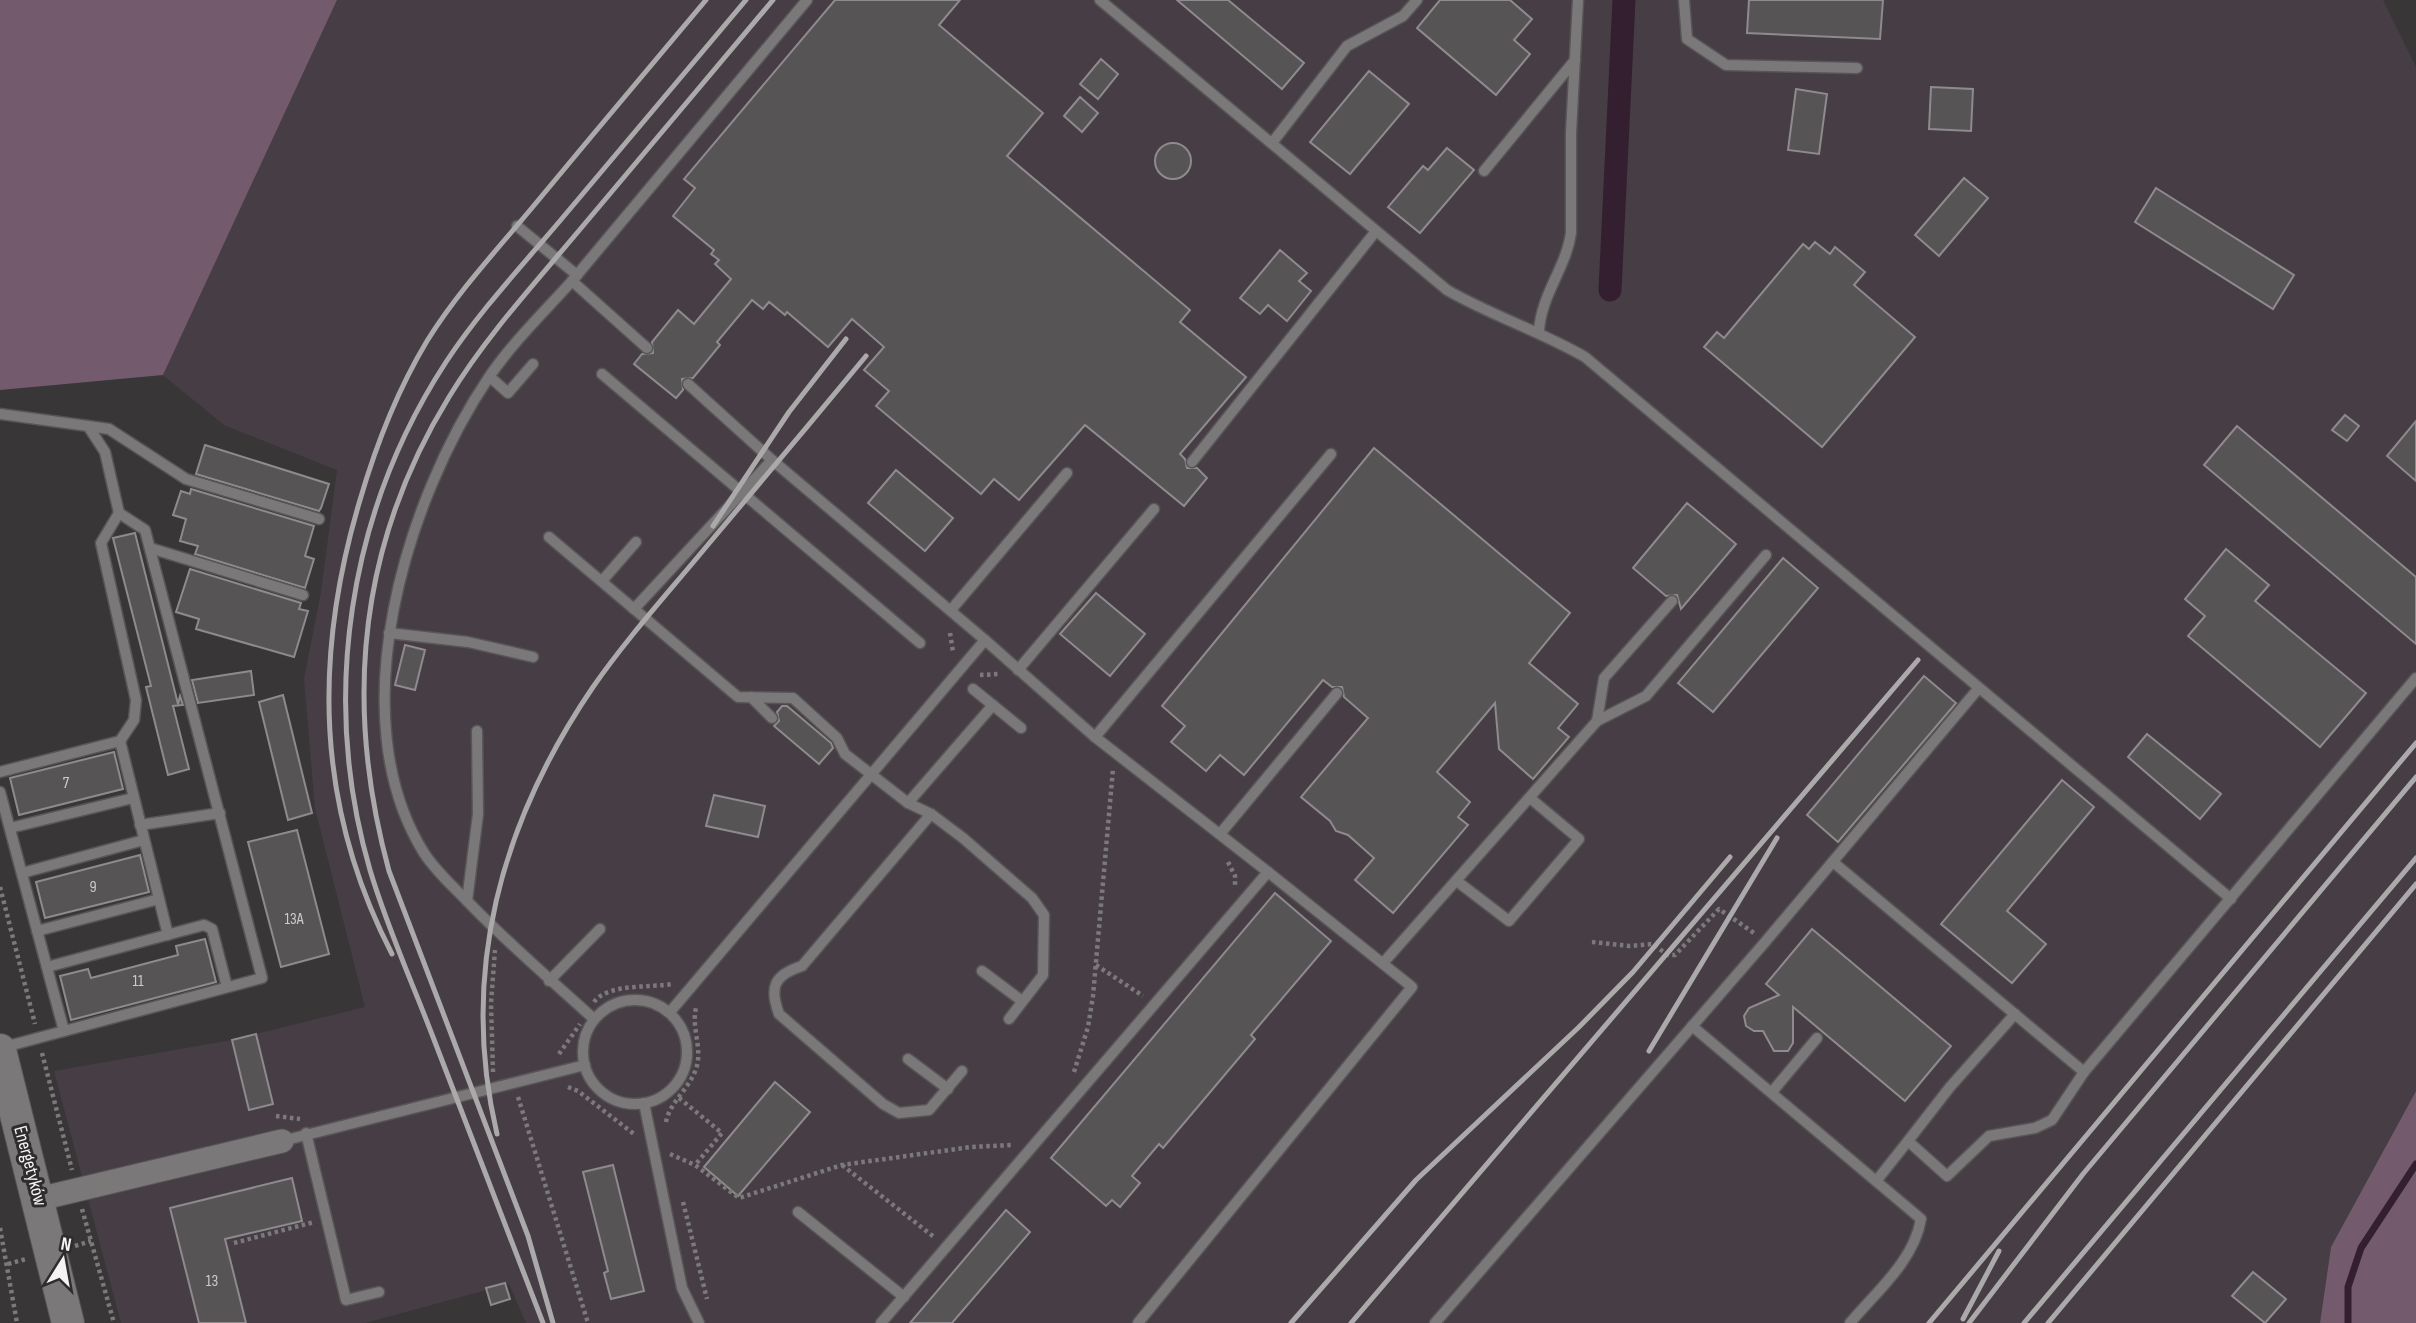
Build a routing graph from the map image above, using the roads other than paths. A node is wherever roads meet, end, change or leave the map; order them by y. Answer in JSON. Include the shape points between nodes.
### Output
{"nodes":[{"id":1,"x":807,"y":0,"type":"edge"},
{"id":2,"x":1100,"y":0,"type":"edge"},
{"id":3,"x":1417,"y":0,"type":"edge"},
{"id":4,"x":1578,"y":0,"type":"edge"},
{"id":5,"x":1684,"y":0,"type":"edge"},
{"id":6,"x":1575,"y":60,"type":"junction"},
{"id":7,"x":1857,"y":68,"type":"dead end"},
{"id":8,"x":1272,"y":143,"type":"junction"},
{"id":9,"x":1484,"y":171,"type":"dead end"},
{"id":10,"x":517,"y":226,"type":"dead end"},
{"id":11,"x":1376,"y":231,"type":"junction"},
{"id":12,"x":575,"y":278,"type":"junction"},
{"id":13,"x":1539,"y":331,"type":"junction"},
{"id":14,"x":647,"y":348,"type":"dead end"},
{"id":15,"x":533,"y":364,"type":"dead end"},
{"id":16,"x":602,"y":374,"type":"dead end"},
{"id":17,"x":490,"y":377,"type":"junction"},
{"id":18,"x":688,"y":384,"type":"dead end"},
{"id":19,"x":0,"y":414,"type":"edge"},
{"id":20,"x":88,"y":426,"type":"junction"},
{"id":21,"x":1331,"y":454,"type":"dead end"},
{"id":22,"x":772,"y":460,"type":"junction"},
{"id":23,"x":1192,"y":462,"type":"dead end"},
{"id":24,"x":1067,"y":473,"type":"dead end"},
{"id":25,"x":741,"y":492,"type":"junction"},
{"id":26,"x":1154,"y":509,"type":"dead end"},
{"id":27,"x":119,"y":513,"type":"junction"},
{"id":28,"x":319,"y":519,"type":"dead end"},
{"id":29,"x":550,"y":537,"type":"dead end"},
{"id":30,"x":636,"y":542,"type":"dead end"},
{"id":31,"x":150,"y":548,"type":"junction"},
{"id":32,"x":1766,"y":555,"type":"dead end"},
{"id":33,"x":602,"y":581,"type":"junction"},
{"id":34,"x":303,"y":595,"type":"dead end"},
{"id":35,"x":1672,"y":601,"type":"dead end"},
{"id":36,"x":634,"y":609,"type":"junction"},
{"id":37,"x":953,"y":612,"type":"junction"},
{"id":38,"x":389,"y":633,"type":"junction"},
{"id":39,"x":985,"y":640,"type":"junction"},
{"id":40,"x":920,"y":643,"type":"dead end"},
{"id":41,"x":533,"y":657,"type":"dead end"},
{"id":42,"x":1018,"y":670,"type":"junction"},
{"id":43,"x":2416,"y":678,"type":"edge"},
{"id":44,"x":972,"y":684,"type":"road end"},
{"id":45,"x":1978,"y":690,"type":"junction"},
{"id":46,"x":1337,"y":693,"type":"dead end"},
{"id":47,"x":751,"y":697,"type":"junction"},
{"id":48,"x":993,"y":705,"type":"junction"},
{"id":49,"x":772,"y":718,"type":"dead end"},
{"id":50,"x":1597,"y":721,"type":"junction"},
{"id":51,"x":1021,"y":728,"type":"dead end"},
{"id":52,"x":477,"y":731,"type":"dead end"},
{"id":53,"x":1094,"y":737,"type":"junction"},
{"id":54,"x":120,"y":741,"type":"junction"},
{"id":55,"x":0,"y":772,"type":"edge"},
{"id":56,"x":872,"y":773,"type":"junction"},
{"id":57,"x":0,"y":792,"type":"edge"},
{"id":58,"x":133,"y":798,"type":"junction"},
{"id":59,"x":1530,"y":799,"type":"junction"},
{"id":60,"x":908,"y":803,"type":"junction"},
{"id":61,"x":219,"y":813,"type":"junction"},
{"id":62,"x":931,"y":814,"type":"junction"},
{"id":63,"x":140,"y":825,"type":"junction"},
{"id":64,"x":10,"y":828,"type":"junction"},
{"id":65,"x":1220,"y":834,"type":"junction"},
{"id":66,"x":144,"y":840,"type":"junction"},
{"id":67,"x":1833,"y":862,"type":"junction"},
{"id":68,"x":1268,"y":872,"type":"junction"},
{"id":69,"x":22,"y":873,"type":"junction"},
{"id":70,"x":1458,"y":882,"type":"junction"},
{"id":71,"x":159,"y":899,"type":"junction"},
{"id":72,"x":2231,"y":899,"type":"junction"},
{"id":73,"x":467,"y":901,"type":"junction"},
{"id":74,"x":600,"y":929,"type":"dead end"},
{"id":75,"x":37,"y":931,"type":"junction"},
{"id":76,"x":168,"y":935,"type":"junction"},
{"id":77,"x":1384,"y":962,"type":"junction"},
{"id":78,"x":47,"y":967,"type":"junction"},
{"id":79,"x":982,"y":971,"type":"dead end"},
{"id":80,"x":549,"y":981,"type":"junction"},
{"id":81,"x":227,"y":987,"type":"junction"},
{"id":82,"x":1022,"y":1001,"type":"junction"},
{"id":83,"x":670,"y":1012,"type":"junction"},
{"id":84,"x":2015,"y":1014,"type":"junction"},
{"id":85,"x":590,"y":1016,"type":"junction"},
{"id":86,"x":1009,"y":1019,"type":"dead end"},
{"id":87,"x":1692,"y":1026,"type":"junction"},
{"id":88,"x":64,"y":1031,"type":"junction"},
{"id":89,"x":1817,"y":1038,"type":"dead end"},
{"id":90,"x":0,"y":1050,"type":"edge"},
{"id":91,"x":908,"y":1059,"type":"dead end"},
{"id":92,"x":585,"y":1065,"type":"junction"},
{"id":93,"x":962,"y":1071,"type":"dead end"},
{"id":94,"x":2084,"y":1072,"type":"junction"},
{"id":95,"x":948,"y":1089,"type":"junction"},
{"id":96,"x":1772,"y":1092,"type":"junction"},
{"id":97,"x":644,"y":1103,"type":"junction"},
{"id":98,"x":306,"y":1133,"type":"junction"},
{"id":99,"x":282,"y":1141,"type":"joint"},
{"id":100,"x":1908,"y":1141,"type":"junction"},
{"id":101,"x":1877,"y":1180,"type":"junction"},
{"id":102,"x":39,"y":1199,"type":"junction"},
{"id":103,"x":798,"y":1212,"type":"dead end"},
{"id":104,"x":379,"y":1292,"type":"dead end"},
{"id":105,"x":904,"y":1297,"type":"junction"},
{"id":106,"x":68,"y":1323,"type":"edge"},
{"id":107,"x":699,"y":1323,"type":"edge"},
{"id":108,"x":881,"y":1323,"type":"edge"},
{"id":109,"x":1138,"y":1323,"type":"edge"},
{"id":110,"x":1435,"y":1323,"type":"edge"},
{"id":111,"x":1850,"y":1323,"type":"edge"}],
"edges":[{"from":1,"to":12,"type":"lane"},
{"from":2,"to":8,"type":"lane"},
{"from":3,"to":8,"type":"lane","via":[[1403,16],[1348,46]]},
{"from":4,"to":6,"type":"lane"},
{"from":5,"to":7,"type":"lane","via":[[1687,39],[1726,65]]},
{"from":6,"to":9,"type":"lane"},
{"from":6,"to":13,"type":"lane","via":[[1569,250],[1546,295]]},
{"from":8,"to":11,"type":"lane"},
{"from":10,"to":12,"type":"lane"},
{"from":11,"to":13,"type":"lane","via":[[1447,290],[1480,309]]},
{"from":11,"to":23,"type":"lane"},
{"from":12,"to":14,"type":"lane"},
{"from":12,"to":17,"type":"lane"},
{"from":13,"to":45,"type":"lane","via":[[1585,357]]},
{"from":15,"to":17,"type":"lane","via":[[508,393]]},
{"from":16,"to":25,"type":"lane"},
{"from":17,"to":38,"type":"lane","via":[[429,493],[402,571]]},
{"from":18,"to":22,"type":"lane"},
{"from":19,"to":20,"type":"lane"},
{"from":20,"to":27,"type":"lane","via":[[106,452]]},
{"from":20,"to":28,"type":"lane","via":[[109,429],[186,479]]},
{"from":21,"to":53,"type":"lane"},
{"from":22,"to":25,"type":"lane"},
{"from":22,"to":37,"type":"lane"},
{"from":24,"to":37,"type":"lane"},
{"from":25,"to":36,"type":"lane"},
{"from":25,"to":40,"type":"lane"},
{"from":26,"to":42,"type":"lane"},
{"from":27,"to":31,"type":"lane","via":[[145,530]]},
{"from":27,"to":54,"type":"lane","via":[[101,543],[136,700],[134,720]]},
{"from":29,"to":33,"type":"lane"},
{"from":30,"to":33,"type":"lane"},
{"from":31,"to":34,"type":"lane"},
{"from":31,"to":61,"type":"lane"},
{"from":32,"to":50,"type":"lane","via":[[1646,696]]},
{"from":33,"to":36,"type":"lane"},
{"from":35,"to":50,"type":"lane","via":[[1604,678]]},
{"from":36,"to":47,"type":"lane","via":[[738,697]]},
{"from":37,"to":39,"type":"lane"},
{"from":38,"to":41,"type":"lane","via":[[468,642]]},
{"from":38,"to":73,"type":"lane","via":[[388,737],[406,818],[424,853]]},
{"from":39,"to":42,"type":"lane"},
{"from":39,"to":56,"type":"lane"},
{"from":42,"to":53,"type":"lane"},
{"from":43,"to":72,"type":"lane"},
{"from":44,"to":48,"type":"lane"},
{"from":45,"to":67,"type":"lane"},
{"from":45,"to":72,"type":"lane"},
{"from":46,"to":65,"type":"lane"},
{"from":47,"to":49,"type":"lane"},
{"from":47,"to":56,"type":"lane","via":[[793,698],[837,738],[845,754]]},
{"from":48,"to":51,"type":"lane"},
{"from":48,"to":60,"type":"lane"},
{"from":50,"to":59,"type":"lane"},
{"from":52,"to":73,"type":"lane","via":[[478,814]]},
{"from":53,"to":65,"type":"lane"},
{"from":54,"to":55,"type":"lane"},
{"from":54,"to":58,"type":"lane"},
{"from":56,"to":60,"type":"lane"},
{"from":56,"to":83,"type":"lane"},
{"from":57,"to":64,"type":"lane"},
{"from":58,"to":63,"type":"lane"},
{"from":58,"to":64,"type":"lane"},
{"from":59,"to":70,"type":"lane"},
{"from":59,"to":70,"type":"lane","via":[[1579,839],[1509,921]]},
{"from":60,"to":62,"type":"lane"},
{"from":61,"to":63,"type":"lane"},
{"from":61,"to":81,"type":"lane","via":[[262,978]]},
{"from":62,"to":82,"type":"lane","via":[[1032,898],[1044,915],[1043,975]]},
{"from":62,"to":95,"type":"lane","via":[[802,966],[785,972],[774,986],[774,1001],[779,1014],[883,1104],[899,1112],[929,1110]]},
{"from":63,"to":66,"type":"lane"},
{"from":64,"to":69,"type":"lane"},
{"from":65,"to":68,"type":"lane"},
{"from":66,"to":69,"type":"lane"},
{"from":66,"to":71,"type":"lane"},
{"from":67,"to":84,"type":"lane"},
{"from":67,"to":87,"type":"lane"},
{"from":68,"to":77,"type":"lane"},
{"from":68,"to":105,"type":"lane"},
{"from":69,"to":75,"type":"lane"},
{"from":70,"to":77,"type":"lane"},
{"from":71,"to":75,"type":"lane"},
{"from":71,"to":76,"type":"lane"},
{"from":72,"to":94,"type":"lane"},
{"from":73,"to":80,"type":"lane"},
{"from":74,"to":80,"type":"lane"},
{"from":75,"to":78,"type":"lane"},
{"from":76,"to":78,"type":"lane"},
{"from":76,"to":81,"type":"lane","via":[[204,925],[212,929]]},
{"from":77,"to":109,"type":"lane","via":[[1412,987]]},
{"from":78,"to":88,"type":"lane"},
{"from":79,"to":82,"type":"lane"},
{"from":80,"to":85,"type":"lane"},
{"from":81,"to":88,"type":"lane"},
{"from":82,"to":86,"type":"lane"},
{"from":83,"to":85,"type":"lane","via":[[636,999]]},
{"from":83,"to":97,"type":"lane","via":[[687,1041],[683,1074],[660,1098]]},
{"from":84,"to":94,"type":"lane"},
{"from":84,"to":100,"type":"lane"},
{"from":85,"to":92,"type":"lane"},
{"from":87,"to":96,"type":"lane"},
{"from":87,"to":110,"type":"lane"},
{"from":88,"to":90,"type":"lane"},
{"from":89,"to":96,"type":"lane"},
{"from":90,"to":102,"type":"main road","name":"Energetyków"},
{"from":91,"to":95,"type":"lane"},
{"from":92,"to":97,"type":"lane","via":[[596,1085],[614,1099]]},
{"from":92,"to":98,"type":"lane"},
{"from":93,"to":95,"type":"lane"},
{"from":94,"to":100,"type":"lane","via":[[2052,1121],[1989,1136],[1947,1176]]},
{"from":96,"to":101,"type":"lane"},
{"from":97,"to":107,"type":"lane","via":[[681,1288]]},
{"from":98,"to":99,"type":"lane"},
{"from":98,"to":104,"type":"lane","via":[[334,1247],[337,1278],[346,1300]]},
{"from":99,"to":102,"type":"street"},
{"from":100,"to":101,"type":"lane"},
{"from":101,"to":111,"type":"lane","via":[[1921,1219],[1919,1232],[1900,1265]]},
{"from":102,"to":106,"type":"main road","name":"Energetyków"},
{"from":103,"to":105,"type":"lane"},
{"from":105,"to":108,"type":"lane"}]}
